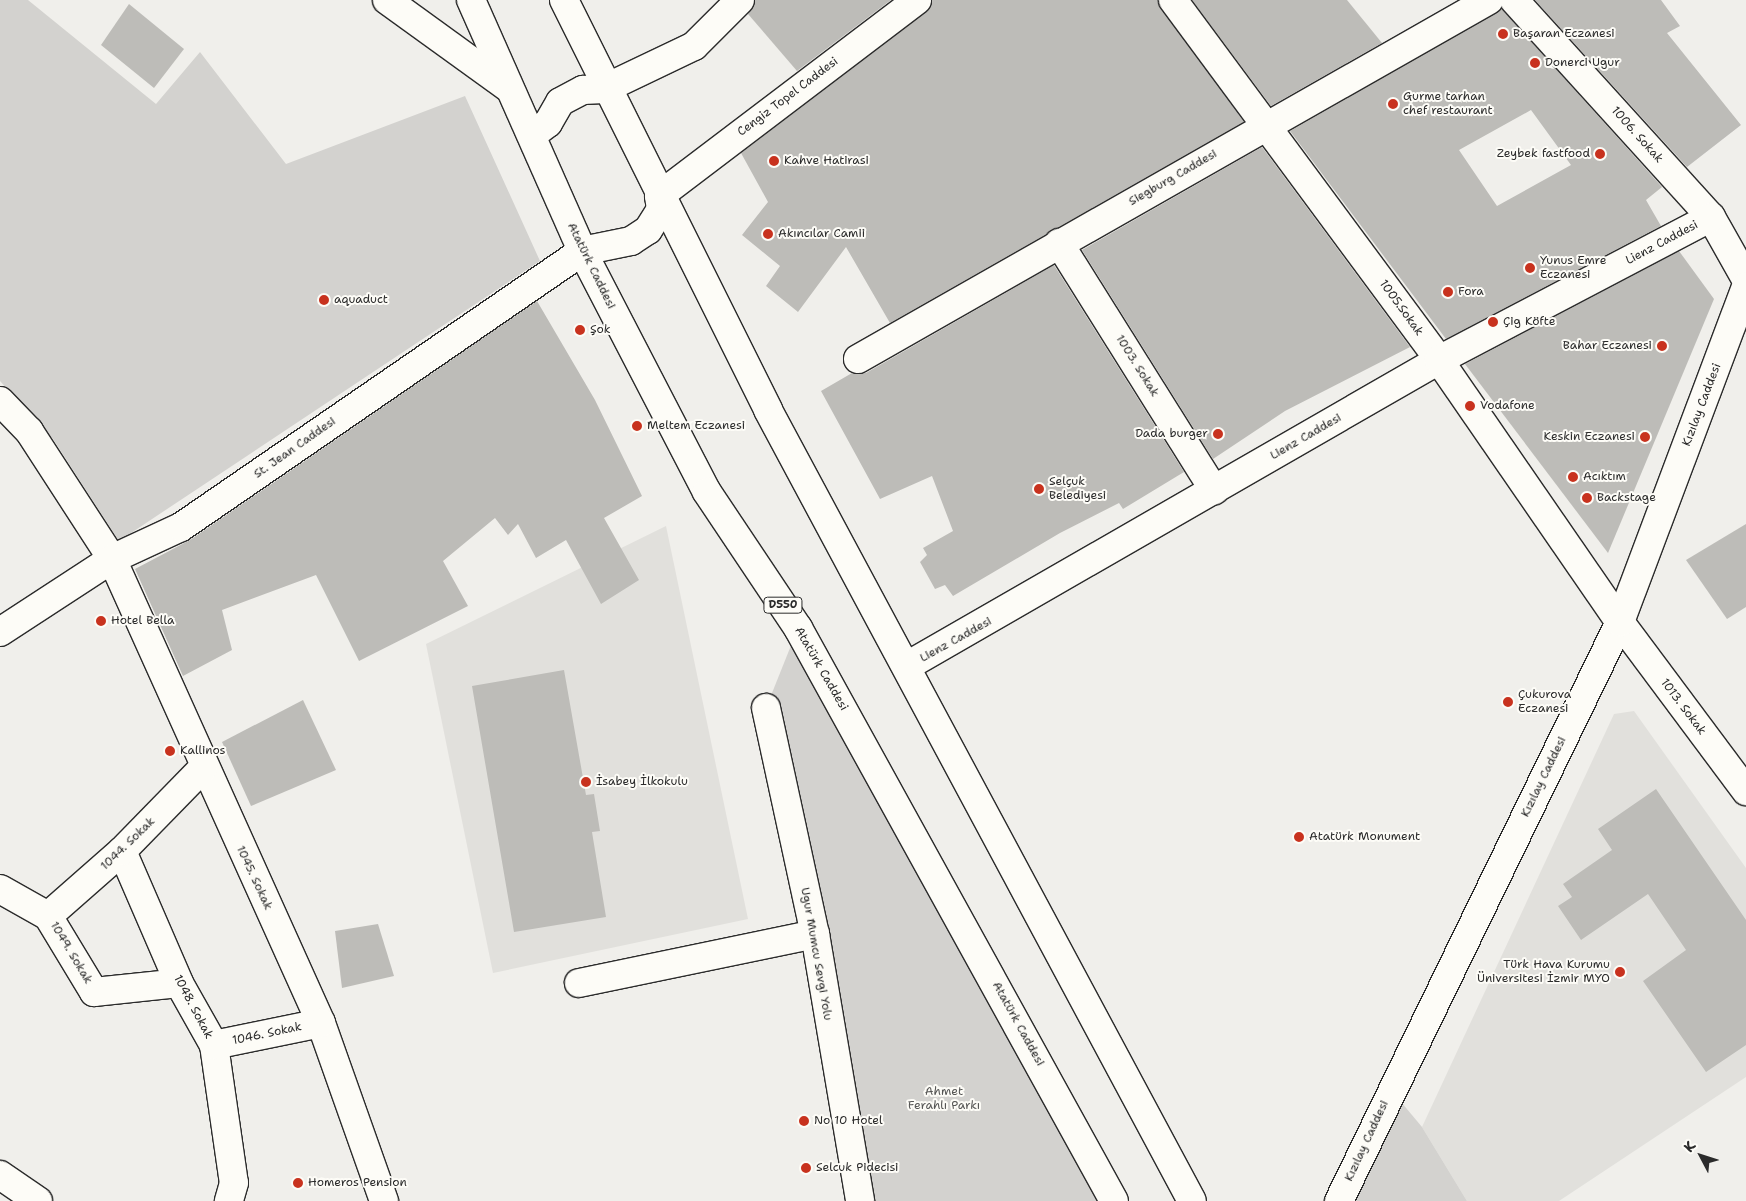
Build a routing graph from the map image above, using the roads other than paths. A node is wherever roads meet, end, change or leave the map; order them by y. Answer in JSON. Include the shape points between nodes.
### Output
{"nodes":[{"id":1,"x":387,"y":0,"type":"edge"},
{"id":2,"x":471,"y":0,"type":"edge"},
{"id":3,"x":564,"y":0,"type":"edge"},
{"id":4,"x":740,"y":0,"type":"edge"},
{"id":5,"x":917,"y":0,"type":"edge"},
{"id":6,"x":1173,"y":0,"type":"edge"},
{"id":7,"x":1489,"y":0,"type":"edge"},
{"id":8,"x":1514,"y":0,"type":"edge"},
{"id":9,"x":507,"y":87,"type":"junction"},
{"id":10,"x":604,"y":89,"type":"junction"},
{"id":11,"x":1266,"y":125,"type":"junction"},
{"id":12,"x":532,"y":135,"type":"junction"},
{"id":13,"x":659,"y":196,"type":"junction"},
{"id":14,"x":1711,"y":217,"type":"junction"},
{"id":15,"x":1060,"y":243,"type":"junction"},
{"id":16,"x":582,"y":251,"type":"junction"},
{"id":17,"x":1746,"y":279,"type":"edge"},
{"id":18,"x":1746,"y":287,"type":"edge"},
{"id":19,"x":858,"y":359,"type":"dead end"},
{"id":20,"x":1439,"y":360,"type":"junction"},
{"id":21,"x":0,"y":401,"type":"edge"},
{"id":22,"x":1214,"y":490,"type":"junction"},
{"id":23,"x":112,"y":559,"type":"junction"},
{"id":24,"x":1620,"y":622,"type":"junction"},
{"id":25,"x":0,"y":632,"type":"edge"},
{"id":26,"x":907,"y":666,"type":"junction"},
{"id":27,"x":766,"y":708,"type":"dead end"},
{"id":28,"x":203,"y":768,"type":"junction"},
{"id":29,"x":1746,"y":791,"type":"edge"},
{"id":30,"x":122,"y":851,"type":"junction"},
{"id":31,"x":0,"y":889,"type":"edge"},
{"id":32,"x":48,"y":916,"type":"junction"},
{"id":33,"x":815,"y":934,"type":"junction"},
{"id":34,"x":179,"y":983,"type":"junction"},
{"id":35,"x":578,"y":983,"type":"dead end"},
{"id":36,"x":321,"y":1023,"type":"junction"},
{"id":37,"x":214,"y":1045,"type":"junction"},
{"id":38,"x":0,"y":1175,"type":"edge"},
{"id":39,"x":38,"y":1201,"type":"edge"},
{"id":40,"x":229,"y":1201,"type":"edge"},
{"id":41,"x":384,"y":1201,"type":"edge"},
{"id":42,"x":860,"y":1201,"type":"edge"},
{"id":43,"x":1114,"y":1201,"type":"edge"},
{"id":44,"x":1192,"y":1201,"type":"edge"},
{"id":45,"x":1339,"y":1201,"type":"edge"}],
"edges":[{"from":1,"to":9,"type":"main road"},
{"from":2,"to":9,"type":"main road","name":"Atatürk Caddesi","number":"D550"},
{"from":3,"to":10,"type":"main road"},
{"from":4,"to":10,"type":"main road","via":[[694,46]]},
{"from":5,"to":13,"type":"main road","name":"Cengiz Topel Caddesi"},
{"from":6,"to":11,"type":"main road","name":"1005.Sokak"},
{"from":7,"to":11,"type":"main road","name":"Siegburg Caddesi"},
{"from":8,"to":14,"type":"main road","name":"1006. Sokak"},
{"from":9,"to":12,"type":"main road","name":"Atatürk Caddesi","number":"D550"},
{"from":10,"to":12,"type":"main road","via":[[583,90],[560,102],[548,123]]},
{"from":10,"to":13,"type":"main road"},
{"from":11,"to":15,"type":"main road","name":"Siegburg Caddesi"},
{"from":11,"to":20,"type":"main road","name":"1005.Sokak"},
{"from":12,"to":16,"type":"main road","name":"Atatürk Caddesi","number":"D550"},
{"from":13,"to":16,"type":"main road","via":[[661,209],[648,230],[631,241]]},
{"from":13,"to":26,"type":"main road"},
{"from":14,"to":17,"type":"main road","name":"1006. Sokak"},
{"from":14,"to":20,"type":"main road","name":"Lienz Caddesi"},
{"from":15,"to":19,"type":"main road","name":"Siegburg Caddesi"},
{"from":15,"to":22,"type":"main road","name":"1003. Sokak"},
{"from":16,"to":23,"type":"main road","name":"St. Jean Caddesi","via":[[181,527]]},
{"from":16,"to":43,"type":"main road","name":"Atatürk Caddesi","number":"D550","via":[[707,492],[798,628]]},
{"from":18,"to":24,"type":"main road","name":"Kızılay Caddesi"},
{"from":20,"to":22,"type":"main road","name":"Lienz Caddesi"},
{"from":20,"to":24,"type":"main road","name":"1005.Sokak"},
{"from":21,"to":23,"type":"main road","name":"1045. Sokak","via":[[29,431]]},
{"from":22,"to":26,"type":"main road","name":"Lienz Caddesi"},
{"from":23,"to":25,"type":"main road","name":"St. Jean Caddesi"},
{"from":23,"to":28,"type":"main road","name":"1045. Sokak"},
{"from":24,"to":29,"type":"main road","name":"1013. Sokak"},
{"from":24,"to":45,"type":"main road","name":"Kızılay Caddesi"},
{"from":26,"to":44,"type":"main road"},
{"from":27,"to":33,"type":"main road","name":"Ugur Mumcu Sevgi Yolu"},
{"from":28,"to":30,"type":"main road","name":"1044. Sokak"},
{"from":28,"to":36,"type":"main road","name":"1045. Sokak"},
{"from":30,"to":32,"type":"main road","name":"1044. Sokak"},
{"from":30,"to":34,"type":"main road","name":"1048. Sokak"},
{"from":31,"to":32,"type":"main road","name":"1049. Sokak"},
{"from":32,"to":34,"type":"main road","name":"1049. Sokak","via":[[94,992]]},
{"from":33,"to":35,"type":"main road"},
{"from":33,"to":42,"type":"main road","name":"Ugur Mumcu Sevgi Yolu"},
{"from":34,"to":37,"type":"main road","name":"1048. Sokak"},
{"from":36,"to":37,"type":"main road","name":"1046. Sokak"},
{"from":36,"to":41,"type":"main road","name":"1045. Sokak"},
{"from":37,"to":40,"type":"main road","name":"1048. Sokak","via":[[234,1183]]},
{"from":38,"to":39,"type":"main road"}]}
